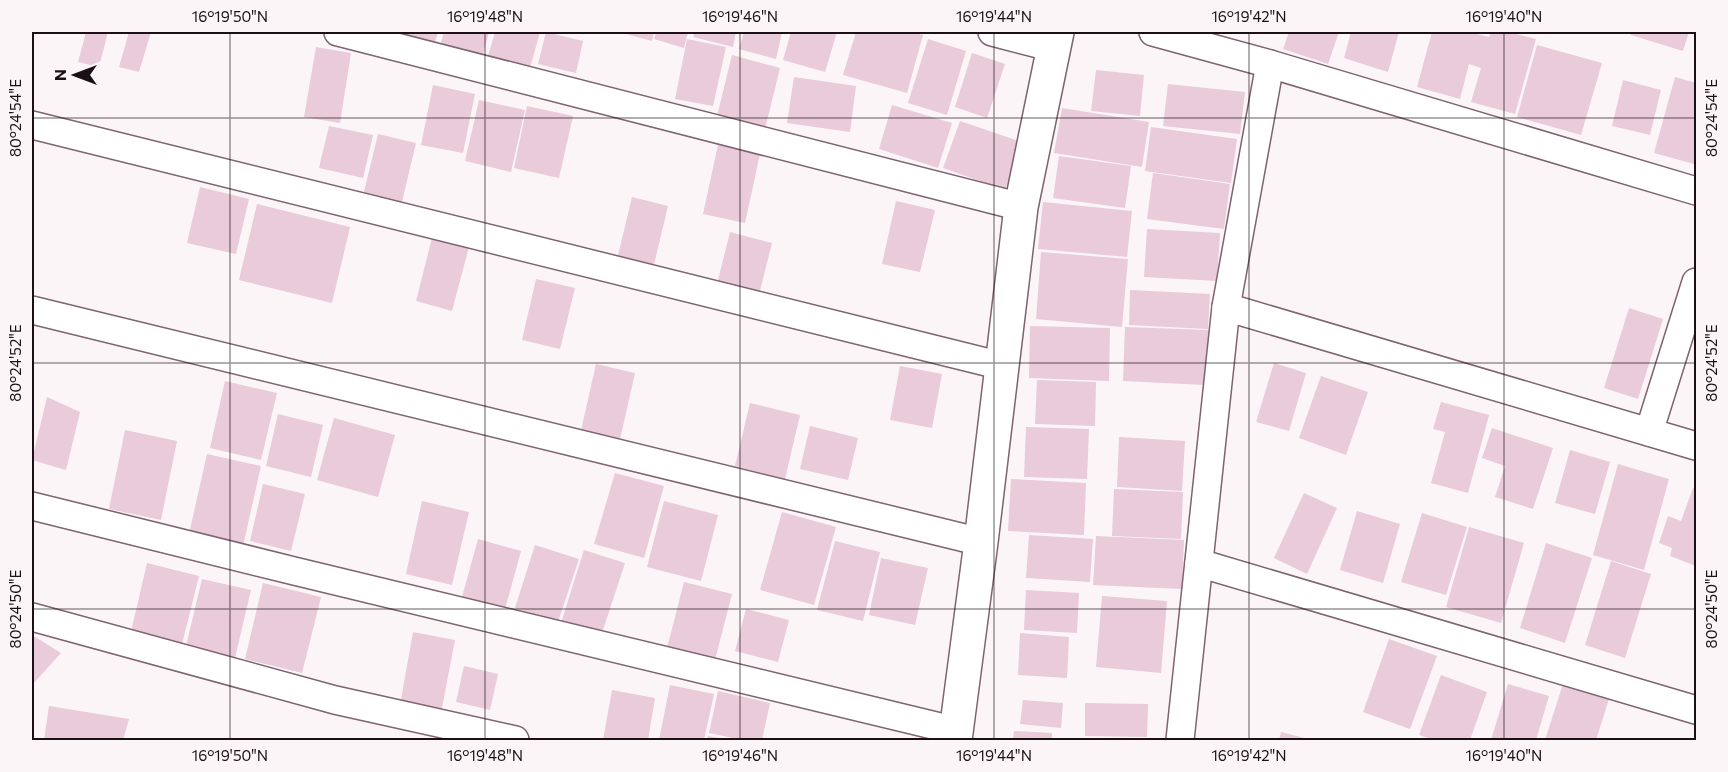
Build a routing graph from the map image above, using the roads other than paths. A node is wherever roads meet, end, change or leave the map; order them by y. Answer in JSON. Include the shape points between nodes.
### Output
{"nodes":[{"id":1,"x":338,"y":32,"type":"edge"},
{"id":2,"x":992,"y":32,"type":"edge"},
{"id":3,"x":1153,"y":32,"type":"edge"},
{"id":4,"x":1056,"y":40,"type":"edge"},
{"id":5,"x":1270,"y":64,"type":"junction"},
{"id":6,"x":32,"y":125,"type":"edge"},
{"id":7,"x":1696,"y":191,"type":"edge"},
{"id":8,"x":1021,"y":207,"type":"junction"},
{"id":9,"x":1696,"y":282,"type":"edge"},
{"id":10,"x":1226,"y":308,"type":"junction"},
{"id":11,"x":32,"y":309,"type":"edge"},
{"id":12,"x":1002,"y":366,"type":"junction"},
{"id":13,"x":1649,"y":432,"type":"junction"},
{"id":14,"x":1696,"y":446,"type":"edge"},
{"id":15,"x":32,"y":506,"type":"edge"},
{"id":16,"x":981,"y":542,"type":"junction"},
{"id":17,"x":1199,"y":563,"type":"junction"},
{"id":18,"x":32,"y":616,"type":"edge"},
{"id":19,"x":1696,"y":710,"type":"edge"},
{"id":20,"x":956,"y":736,"type":"edge"},
{"id":21,"x":515,"y":741,"type":"edge"},
{"id":22,"x":1180,"y":741,"type":"edge"}],
"edges":[{"from":1,"to":8,"type":"street"},
{"from":2,"to":4,"type":"street"},
{"from":3,"to":5,"type":"street"},
{"from":4,"to":8,"type":"street"},
{"from":5,"to":7,"type":"street"},
{"from":5,"to":10,"type":"street"},
{"from":6,"to":12,"type":"street"},
{"from":8,"to":12,"type":"street"},
{"from":9,"to":13,"type":"street"},
{"from":10,"to":13,"type":"street"},
{"from":10,"to":17,"type":"street"},
{"from":11,"to":16,"type":"street"},
{"from":12,"to":16,"type":"street"},
{"from":13,"to":14,"type":"street"},
{"from":15,"to":20,"type":"street"},
{"from":16,"to":20,"type":"street"},
{"from":17,"to":19,"type":"street"},
{"from":17,"to":22,"type":"street"},
{"from":18,"to":21,"type":"street","via":[[335,700]]}]}
